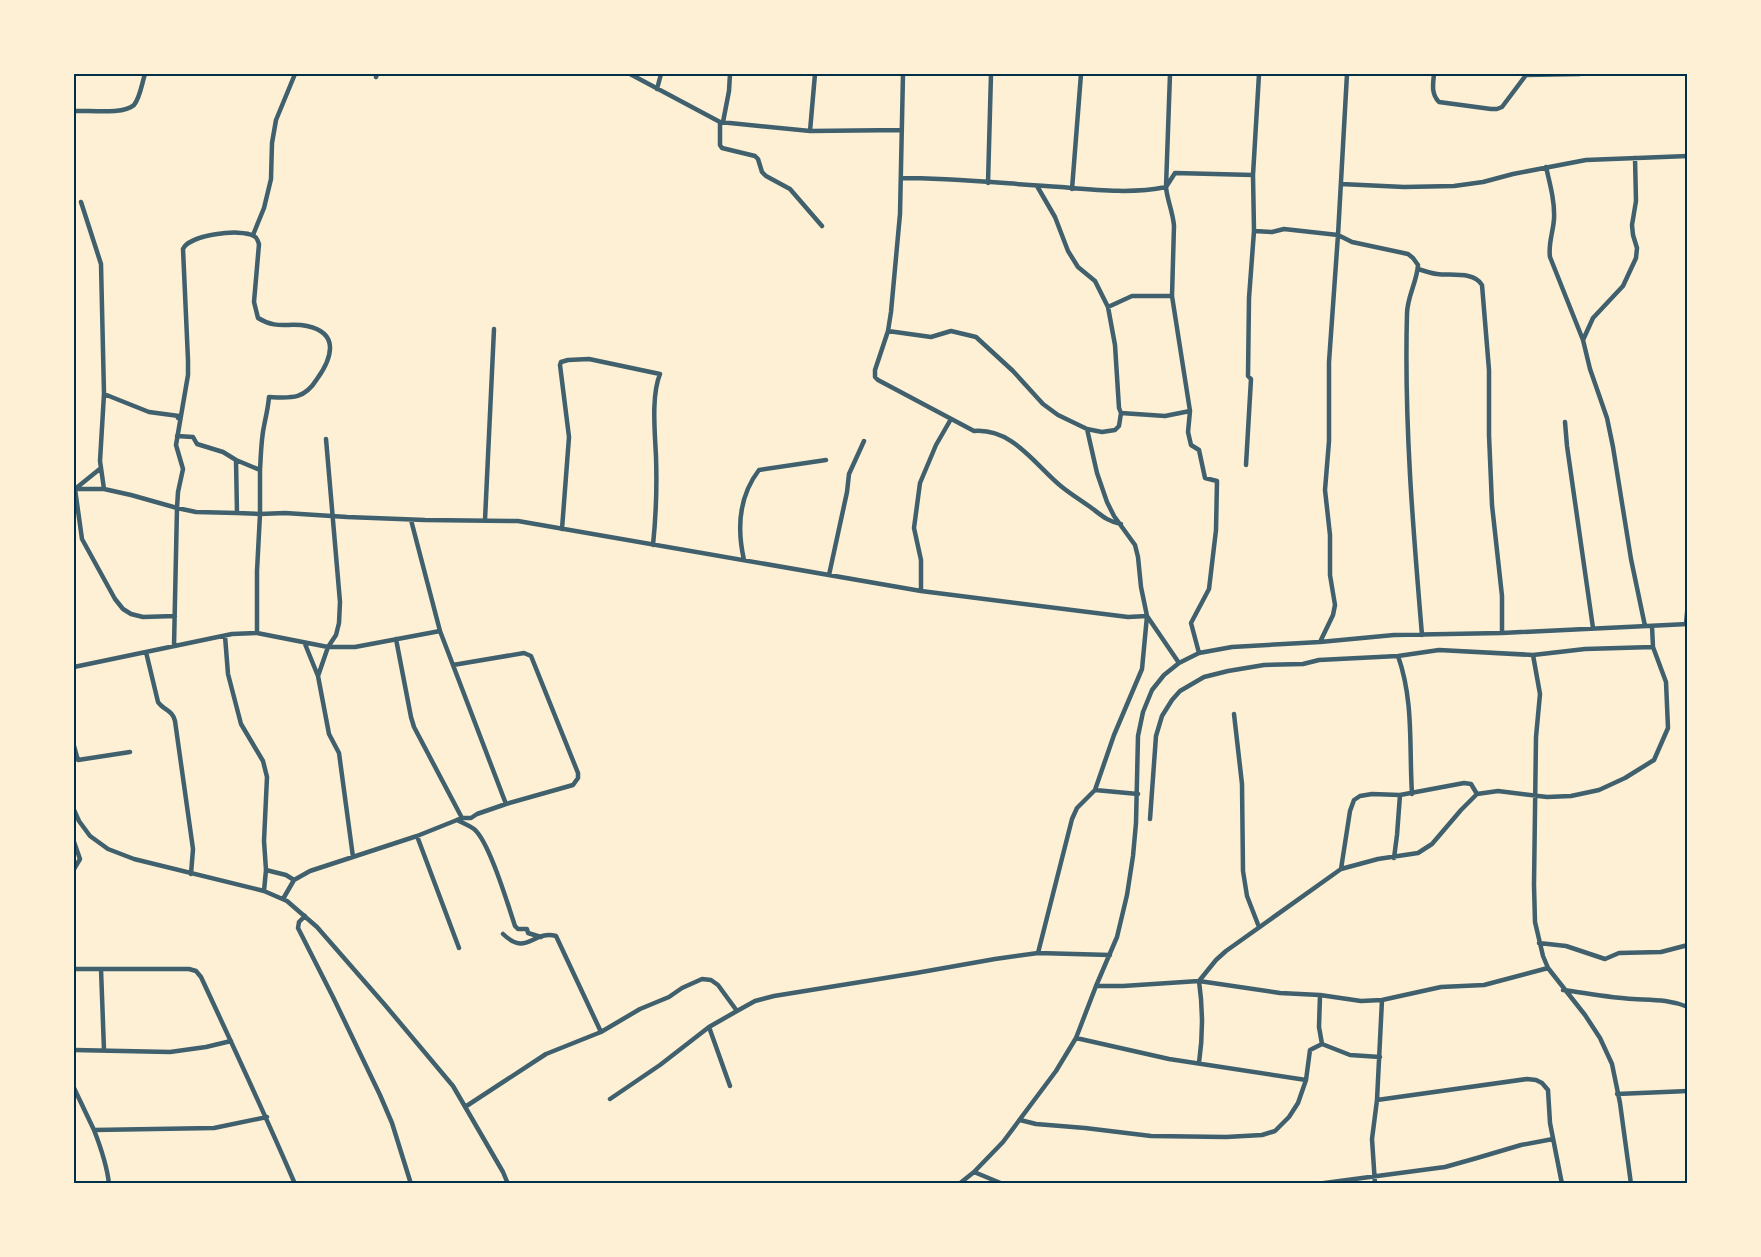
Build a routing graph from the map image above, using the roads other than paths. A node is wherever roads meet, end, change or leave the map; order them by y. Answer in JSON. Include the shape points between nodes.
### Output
{"nodes":[{"id":1,"x":145,"y":74,"type":"edge"},
{"id":2,"x":295,"y":74,"type":"edge"},
{"id":3,"x":630,"y":74,"type":"edge"},
{"id":4,"x":661,"y":74,"type":"edge"},
{"id":5,"x":730,"y":74,"type":"edge"},
{"id":6,"x":815,"y":74,"type":"edge"},
{"id":7,"x":903,"y":74,"type":"edge"},
{"id":8,"x":991,"y":74,"type":"edge"},
{"id":9,"x":1081,"y":74,"type":"edge"},
{"id":10,"x":1170,"y":74,"type":"edge"},
{"id":11,"x":1259,"y":74,"type":"edge"},
{"id":12,"x":1347,"y":74,"type":"edge"},
{"id":13,"x":1434,"y":74,"type":"edge"},
{"id":14,"x":1525,"y":74,"type":"edge"},
{"id":15,"x":1580,"y":74,"type":"edge"},
{"id":16,"x":657,"y":89,"type":"junction"},
{"id":17,"x":74,"y":111,"type":"edge"},
{"id":18,"x":721,"y":122,"type":"junction"},
{"id":19,"x":902,"y":130,"type":"junction"},
{"id":20,"x":810,"y":131,"type":"junction"},
{"id":21,"x":1688,"y":156,"type":"edge"},
{"id":22,"x":1635,"y":158,"type":"junction"},
{"id":23,"x":1546,"y":167,"type":"junction"},
{"id":24,"x":1253,"y":175,"type":"junction"},
{"id":25,"x":901,"y":178,"type":"junction"},
{"id":26,"x":988,"y":183,"type":"junction"},
{"id":27,"x":1341,"y":184,"type":"junction"},
{"id":28,"x":1037,"y":186,"type":"junction"},
{"id":29,"x":1166,"y":187,"type":"junction"},
{"id":30,"x":1072,"y":189,"type":"junction"},
{"id":31,"x":81,"y":202,"type":"dead end"},
{"id":32,"x":822,"y":225,"type":"dead end"},
{"id":33,"x":1254,"y":231,"type":"junction"},
{"id":34,"x":253,"y":235,"type":"junction"},
{"id":35,"x":1338,"y":235,"type":"junction"},
{"id":36,"x":1418,"y":268,"type":"junction"},
{"id":37,"x":1172,"y":296,"type":"junction"},
{"id":38,"x":1108,"y":307,"type":"junction"},
{"id":39,"x":494,"y":329,"type":"dead end"},
{"id":40,"x":888,"y":331,"type":"junction"},
{"id":41,"x":1583,"y":340,"type":"junction"},
{"id":42,"x":104,"y":394,"type":"junction"},
{"id":43,"x":1191,"y":411,"type":"junction"},
{"id":44,"x":1121,"y":413,"type":"junction"},
{"id":45,"x":951,"y":419,"type":"junction"},
{"id":46,"x":1565,"y":422,"type":"dead end"},
{"id":47,"x":1087,"y":429,"type":"junction"},
{"id":48,"x":177,"y":437,"type":"junction"},
{"id":49,"x":326,"y":439,"type":"dead end"},
{"id":50,"x":864,"y":441,"type":"dead end"},
{"id":51,"x":236,"y":460,"type":"junction"},
{"id":52,"x":826,"y":460,"type":"dead end"},
{"id":53,"x":1246,"y":465,"type":"dead end"},
{"id":54,"x":101,"y":468,"type":"junction"},
{"id":55,"x":260,"y":470,"type":"junction"},
{"id":56,"x":74,"y":489,"type":"edge"},
{"id":57,"x":104,"y":489,"type":"junction"},
{"id":58,"x":177,"y":508,"type":"junction"},
{"id":59,"x":237,"y":513,"type":"junction"},
{"id":60,"x":260,"y":514,"type":"junction"},
{"id":61,"x":331,"y":516,"type":"junction"},
{"id":62,"x":411,"y":520,"type":"junction"},
{"id":63,"x":485,"y":520,"type":"junction"},
{"id":64,"x":1121,"y":524,"type":"junction"},
{"id":65,"x":562,"y":529,"type":"junction"},
{"id":66,"x":653,"y":545,"type":"junction"},
{"id":67,"x":744,"y":560,"type":"junction"},
{"id":68,"x":829,"y":575,"type":"junction"},
{"id":69,"x":921,"y":591,"type":"junction"},
{"id":70,"x":1688,"y":602,"type":"edge"},
{"id":71,"x":175,"y":616,"type":"junction"},
{"id":72,"x":1147,"y":616,"type":"junction"},
{"id":73,"x":1687,"y":624,"type":"edge"},
{"id":74,"x":1645,"y":626,"type":"junction"},
{"id":75,"x":1652,"y":626,"type":"junction"},
{"id":76,"x":1593,"y":628,"type":"junction"},
{"id":77,"x":440,"y":631,"type":"junction"},
{"id":78,"x":257,"y":633,"type":"junction"},
{"id":79,"x":1502,"y":633,"type":"junction"},
{"id":80,"x":1422,"y":635,"type":"junction"},
{"id":81,"x":225,"y":636,"type":"junction"},
{"id":82,"x":396,"y":639,"type":"junction"},
{"id":83,"x":1320,"y":642,"type":"junction"},
{"id":84,"x":305,"y":644,"type":"junction"},
{"id":85,"x":174,"y":646,"type":"junction"},
{"id":86,"x":328,"y":647,"type":"junction"},
{"id":87,"x":1653,"y":647,"type":"junction"},
{"id":88,"x":146,"y":652,"type":"junction"},
{"id":89,"x":1199,"y":653,"type":"junction"},
{"id":90,"x":1533,"y":655,"type":"junction"},
{"id":91,"x":1398,"y":656,"type":"junction"},
{"id":92,"x":1179,"y":663,"type":"junction"},
{"id":93,"x":453,"y":665,"type":"junction"},
{"id":94,"x":74,"y":667,"type":"edge"},
{"id":95,"x":318,"y":676,"type":"junction"},
{"id":96,"x":1234,"y":714,"type":"dead end"},
{"id":97,"x":74,"y":746,"type":"edge"},
{"id":98,"x":130,"y":752,"type":"dead end"},
{"id":99,"x":1095,"y":790,"type":"junction"},
{"id":100,"x":1138,"y":794,"type":"junction"},
{"id":101,"x":1412,"y":794,"type":"junction"},
{"id":102,"x":1400,"y":795,"type":"junction"},
{"id":103,"x":1477,"y":795,"type":"junction"},
{"id":104,"x":1535,"y":796,"type":"junction"},
{"id":105,"x":506,"y":804,"type":"junction"},
{"id":106,"x":74,"y":810,"type":"edge"},
{"id":107,"x":460,"y":819,"type":"junction"},
{"id":108,"x":1150,"y":819,"type":"dead end"},
{"id":109,"x":417,"y":836,"type":"junction"},
{"id":110,"x":74,"y":842,"type":"edge"},
{"id":111,"x":353,"y":857,"type":"junction"},
{"id":112,"x":1394,"y":858,"type":"junction"},
{"id":113,"x":74,"y":869,"type":"edge"},
{"id":114,"x":1341,"y":869,"type":"junction"},
{"id":115,"x":266,"y":870,"type":"junction"},
{"id":116,"x":191,"y":874,"type":"junction"},
{"id":117,"x":294,"y":880,"type":"junction"},
{"id":118,"x":264,"y":891,"type":"junction"},
{"id":119,"x":283,"y":899,"type":"junction"},
{"id":120,"x":304,"y":916,"type":"junction"},
{"id":121,"x":1258,"y":927,"type":"junction"},
{"id":122,"x":503,"y":934,"type":"dead end"},
{"id":123,"x":540,"y":937,"type":"junction"},
{"id":124,"x":1539,"y":943,"type":"junction"},
{"id":125,"x":1688,"y":945,"type":"edge"},
{"id":126,"x":459,"y":948,"type":"dead end"},
{"id":127,"x":1038,"y":953,"type":"junction"},
{"id":128,"x":1110,"y":954,"type":"junction"},
{"id":129,"x":1548,"y":968,"type":"junction"},
{"id":130,"x":74,"y":969,"type":"edge"},
{"id":131,"x":101,"y":969,"type":"junction"},
{"id":132,"x":1199,"y":981,"type":"junction"},
{"id":133,"x":1096,"y":986,"type":"junction"},
{"id":134,"x":1563,"y":990,"type":"junction"},
{"id":135,"x":1320,"y":995,"type":"junction"},
{"id":136,"x":1383,"y":1000,"type":"junction"},
{"id":137,"x":1688,"y":1007,"type":"edge"},
{"id":138,"x":737,"y":1011,"type":"junction"},
{"id":139,"x":708,"y":1027,"type":"junction"},
{"id":140,"x":601,"y":1032,"type":"junction"},
{"id":141,"x":1076,"y":1038,"type":"junction"},
{"id":142,"x":231,"y":1041,"type":"junction"},
{"id":143,"x":1322,"y":1044,"type":"junction"},
{"id":144,"x":74,"y":1050,"type":"edge"},
{"id":145,"x":104,"y":1050,"type":"junction"},
{"id":146,"x":1380,"y":1057,"type":"junction"},
{"id":147,"x":1199,"y":1063,"type":"junction"},
{"id":148,"x":1306,"y":1080,"type":"junction"},
{"id":149,"x":730,"y":1086,"type":"dead end"},
{"id":150,"x":74,"y":1088,"type":"edge"},
{"id":151,"x":1688,"y":1091,"type":"edge"},
{"id":152,"x":1617,"y":1094,"type":"junction"},
{"id":153,"x":610,"y":1099,"type":"dead end"},
{"id":154,"x":1377,"y":1100,"type":"junction"},
{"id":155,"x":465,"y":1107,"type":"junction"},
{"id":156,"x":267,"y":1117,"type":"junction"},
{"id":157,"x":1020,"y":1120,"type":"junction"},
{"id":158,"x":94,"y":1130,"type":"junction"},
{"id":159,"x":1553,"y":1139,"type":"junction"},
{"id":160,"x":974,"y":1172,"type":"junction"},
{"id":161,"x":1375,"y":1176,"type":"junction"},
{"id":162,"x":109,"y":1184,"type":"edge"},
{"id":163,"x":295,"y":1184,"type":"edge"},
{"id":164,"x":411,"y":1184,"type":"edge"},
{"id":165,"x":508,"y":1184,"type":"edge"},
{"id":166,"x":959,"y":1184,"type":"edge"},
{"id":167,"x":1003,"y":1184,"type":"edge"},
{"id":168,"x":1317,"y":1184,"type":"edge"},
{"id":169,"x":1375,"y":1184,"type":"edge"},
{"id":170,"x":1562,"y":1184,"type":"edge"},
{"id":171,"x":1631,"y":1184,"type":"edge"}],
"edges":[{"from":1,"to":17,"type":"street","via":[[136,101],[129,108]]},
{"from":2,"to":34,"type":"street","via":[[276,120],[271,179]]},
{"from":3,"to":16,"type":"street"},
{"from":4,"to":16,"type":"street"},
{"from":5,"to":18,"type":"street"},
{"from":6,"to":20,"type":"street"},
{"from":7,"to":19,"type":"street"},
{"from":8,"to":26,"type":"street"},
{"from":9,"to":30,"type":"street"},
{"from":10,"to":29,"type":"street"},
{"from":11,"to":24,"type":"street"},
{"from":12,"to":27,"type":"street"},
{"from":13,"to":14,"type":"street","via":[[1433,91],[1439,102],[1491,110],[1502,107]]},
{"from":14,"to":15,"type":"street"},
{"from":16,"to":18,"type":"street"},
{"from":18,"to":20,"type":"street"},
{"from":18,"to":32,"type":"street","via":[[722,148],[755,156],[762,172],[790,189]]},
{"from":19,"to":20,"type":"street"},
{"from":19,"to":25,"type":"street"},
{"from":21,"to":22,"type":"street"},
{"from":22,"to":23,"type":"street"},
{"from":22,"to":41,"type":"street","via":[[1632,225],[1636,258],[1623,286],[1593,318]]},
{"from":23,"to":27,"type":"street","via":[[1454,186]]},
{"from":23,"to":41,"type":"street","via":[[1554,217],[1550,257]]},
{"from":24,"to":29,"type":"street","via":[[1175,173]]},
{"from":24,"to":33,"type":"street"},
{"from":25,"to":26,"type":"street"},
{"from":25,"to":40,"type":"street"},
{"from":26,"to":28,"type":"street"},
{"from":27,"to":35,"type":"street"},
{"from":28,"to":30,"type":"street"},
{"from":28,"to":38,"type":"street","via":[[1068,250],[1078,267],[1095,282]]},
{"from":29,"to":30,"type":"street"},
{"from":29,"to":37,"type":"street","via":[[1174,217]]},
{"from":31,"to":42,"type":"street","via":[[100,264]]},
{"from":33,"to":35,"type":"street","via":[[1284,229]]},
{"from":33,"to":53,"type":"street"},
{"from":34,"to":48,"type":"street","via":[[217,234],[184,246],[188,375]]},
{"from":34,"to":55,"type":"street","via":[[259,244],[255,302],[258,318],[275,325],[320,330],[330,345],[329,358],[308,390],[294,398],[269,397]]},
{"from":35,"to":36,"type":"street","via":[[1352,242],[1408,254]]},
{"from":35,"to":83,"type":"street","via":[[1325,490],[1335,605]]},
{"from":36,"to":79,"type":"street","via":[[1474,278],[1482,285]]},
{"from":36,"to":80,"type":"street","via":[[1407,308],[1405,394]]},
{"from":37,"to":38,"type":"street","via":[[1132,296]]},
{"from":37,"to":43,"type":"street"},
{"from":38,"to":44,"type":"street"},
{"from":39,"to":63,"type":"street"},
{"from":40,"to":45,"type":"street","via":[[875,377]]},
{"from":40,"to":47,"type":"street","via":[[931,337],[951,331],[976,337],[1043,404]]},
{"from":41,"to":74,"type":"street","via":[[1607,418]]},
{"from":42,"to":48,"type":"street","via":[[149,412],[179,416]]},
{"from":42,"to":54,"type":"street"},
{"from":43,"to":44,"type":"street","via":[[1165,416]]},
{"from":43,"to":89,"type":"street","via":[[1191,445],[1199,450],[1204,478],[1216,481],[1216,530],[1209,589],[1191,623]]},
{"from":44,"to":47,"type":"street","via":[[1115,430]]},
{"from":45,"to":64,"type":"street","via":[[1017,445],[1063,488],[1109,522]]},
{"from":45,"to":69,"type":"street","via":[[921,483],[914,528],[921,560]]},
{"from":46,"to":76,"type":"street"},
{"from":47,"to":64,"type":"street","via":[[1101,487]]},
{"from":48,"to":51,"type":"street","via":[[193,437],[197,444]]},
{"from":48,"to":58,"type":"street","via":[[183,469]]},
{"from":49,"to":61,"type":"street"},
{"from":50,"to":68,"type":"street","via":[[849,474]]},
{"from":51,"to":55,"type":"street"},
{"from":51,"to":59,"type":"street"},
{"from":52,"to":67,"type":"street","via":[[759,470],[750,484],[741,517]]},
{"from":54,"to":56,"type":"street"},
{"from":54,"to":57,"type":"street"},
{"from":55,"to":60,"type":"street"},
{"from":56,"to":57,"type":"street"},
{"from":56,"to":71,"type":"street","via":[[82,539],[119,604],[131,614]]},
{"from":57,"to":58,"type":"street"},
{"from":58,"to":59,"type":"street"},
{"from":58,"to":71,"type":"street"},
{"from":59,"to":60,"type":"street"},
{"from":60,"to":61,"type":"street"},
{"from":60,"to":78,"type":"street"},
{"from":61,"to":62,"type":"street"},
{"from":61,"to":86,"type":"street","via":[[340,602],[338,630]]},
{"from":62,"to":63,"type":"street"},
{"from":62,"to":77,"type":"street"},
{"from":63,"to":65,"type":"street"},
{"from":64,"to":72,"type":"street","via":[[1135,545]]},
{"from":65,"to":66,"type":"street"},
{"from":65,"to":66,"type":"street","via":[[569,437],[560,365],[568,360],[600,360],[660,374]]},
{"from":66,"to":67,"type":"street"},
{"from":67,"to":68,"type":"street"},
{"from":68,"to":69,"type":"street"},
{"from":69,"to":72,"type":"street","via":[[1128,618]]},
{"from":70,"to":73,"type":"street"},
{"from":71,"to":85,"type":"street"},
{"from":72,"to":92,"type":"street"},
{"from":72,"to":99,"type":"street","via":[[1142,669]]},
{"from":73,"to":75,"type":"street"},
{"from":74,"to":75,"type":"street"},
{"from":74,"to":76,"type":"street"},
{"from":75,"to":87,"type":"street"},
{"from":76,"to":79,"type":"street"},
{"from":77,"to":82,"type":"street"},
{"from":77,"to":93,"type":"street"},
{"from":78,"to":81,"type":"street"},
{"from":78,"to":84,"type":"street"},
{"from":79,"to":80,"type":"street"},
{"from":80,"to":83,"type":"street"},
{"from":81,"to":85,"type":"street"},
{"from":81,"to":115,"type":"street","via":[[228,674],[241,724],[263,762],[267,777]]},
{"from":82,"to":86,"type":"street","via":[[355,647]]},
{"from":82,"to":107,"type":"street","via":[[414,727]]},
{"from":83,"to":89,"type":"street"},
{"from":84,"to":86,"type":"street"},
{"from":84,"to":95,"type":"street"},
{"from":85,"to":88,"type":"street"},
{"from":86,"to":95,"type":"street"},
{"from":87,"to":90,"type":"street"},
{"from":87,"to":104,"type":"street","via":[[1666,682],[1668,728],[1654,760],[1599,790],[1571,796]]},
{"from":88,"to":94,"type":"street"},
{"from":88,"to":116,"type":"street","via":[[158,702],[171,712],[175,721],[192,842]]},
{"from":89,"to":92,"type":"street"},
{"from":90,"to":91,"type":"street","via":[[1439,650]]},
{"from":90,"to":104,"type":"street","via":[[1540,694]]},
{"from":91,"to":101,"type":"street","via":[[1407,685]]},
{"from":91,"to":108,"type":"street","via":[[1249,667],[1204,677],[1180,691],[1158,727]]},
{"from":92,"to":100,"type":"street","via":[[1152,690],[1143,712],[1138,736]]},
{"from":93,"to":105,"type":"street"},
{"from":93,"to":105,"type":"street","via":[[524,653],[531,656],[578,773],[573,785]]},
{"from":95,"to":111,"type":"street","via":[[328,734],[339,753]]},
{"from":96,"to":121,"type":"street","via":[[1242,784],[1243,871]]},
{"from":97,"to":98,"type":"street","via":[[78,760]]},
{"from":99,"to":100,"type":"street"},
{"from":99,"to":127,"type":"street","via":[[1072,819]]},
{"from":100,"to":128,"type":"street","via":[[1128,886]]},
{"from":101,"to":102,"type":"street"},
{"from":101,"to":103,"type":"street","via":[[1464,783],[1471,784]]},
{"from":102,"to":112,"type":"street"},
{"from":102,"to":114,"type":"street","via":[[1372,794],[1354,800]]},
{"from":103,"to":104,"type":"street","via":[[1498,791]]},
{"from":103,"to":112,"type":"street","via":[[1432,844],[1418,853]]},
{"from":104,"to":124,"type":"street","via":[[1535,922]]},
{"from":105,"to":107,"type":"street"},
{"from":106,"to":116,"type":"street","via":[[90,836],[108,849]]},
{"from":107,"to":109,"type":"street"},
{"from":107,"to":123,"type":"street","via":[[476,830],[490,854],[515,926],[527,928],[528,933]]},
{"from":109,"to":111,"type":"street"},
{"from":109,"to":126,"type":"street"},
{"from":110,"to":113,"type":"street","via":[[80,859]]},
{"from":111,"to":117,"type":"street"},
{"from":112,"to":114,"type":"street"},
{"from":114,"to":121,"type":"street"},
{"from":115,"to":117,"type":"street"},
{"from":115,"to":118,"type":"street"},
{"from":116,"to":118,"type":"street"},
{"from":117,"to":119,"type":"street"},
{"from":118,"to":119,"type":"street"},
{"from":119,"to":120,"type":"street"},
{"from":120,"to":155,"type":"street","via":[[385,1005],[453,1086]]},
{"from":120,"to":164,"type":"street","via":[[298,928],[380,1095]]},
{"from":121,"to":132,"type":"street","via":[[1216,960]]},
{"from":122,"to":123,"type":"street","via":[[515,944]]},
{"from":123,"to":140,"type":"street","via":[[556,936]]},
{"from":124,"to":125,"type":"street","via":[[1566,946],[1605,959],[1619,953],[1661,952]]},
{"from":124,"to":129,"type":"street"},
{"from":127,"to":128,"type":"street"},
{"from":127,"to":138,"type":"street","via":[[774,996]]},
{"from":128,"to":133,"type":"street"},
{"from":129,"to":134,"type":"street"},
{"from":129,"to":136,"type":"street","via":[[1484,985],[1441,987]]},
{"from":130,"to":131,"type":"street"},
{"from":131,"to":142,"type":"street","via":[[195,971]]},
{"from":131,"to":145,"type":"street"},
{"from":132,"to":133,"type":"street"},
{"from":132,"to":135,"type":"street"},
{"from":132,"to":147,"type":"street"},
{"from":133,"to":141,"type":"street"},
{"from":134,"to":137,"type":"street","via":[[1661,1000]]},
{"from":134,"to":152,"type":"street","via":[[1600,1038],[1612,1064]]},
{"from":135,"to":136,"type":"street"},
{"from":135,"to":143,"type":"street"},
{"from":136,"to":146,"type":"street"},
{"from":138,"to":139,"type":"street"},
{"from":138,"to":140,"type":"street","via":[[718,985],[702,979]]},
{"from":139,"to":149,"type":"street"},
{"from":139,"to":153,"type":"street"},
{"from":140,"to":155,"type":"street","via":[[546,1054]]},
{"from":141,"to":147,"type":"street"},
{"from":141,"to":157,"type":"street"},
{"from":142,"to":145,"type":"street","via":[[170,1052]]},
{"from":142,"to":156,"type":"street"},
{"from":143,"to":146,"type":"street","via":[[1350,1055]]},
{"from":143,"to":148,"type":"street","via":[[1310,1050]]},
{"from":144,"to":145,"type":"street"},
{"from":146,"to":154,"type":"street"},
{"from":147,"to":148,"type":"street"},
{"from":148,"to":157,"type":"street","via":[[1289,1117],[1275,1131],[1262,1135],[1151,1136]]},
{"from":150,"to":158,"type":"street"},
{"from":151,"to":152,"type":"street"},
{"from":152,"to":171,"type":"street"},
{"from":154,"to":159,"type":"street","via":[[1536,1080],[1548,1090]]},
{"from":154,"to":161,"type":"street","via":[[1372,1139]]},
{"from":155,"to":165,"type":"street"},
{"from":156,"to":158,"type":"street","via":[[214,1128]]},
{"from":156,"to":163,"type":"street"},
{"from":157,"to":160,"type":"street"},
{"from":158,"to":162,"type":"street"},
{"from":159,"to":161,"type":"street","via":[[1521,1144],[1445,1167]]},
{"from":159,"to":170,"type":"street"},
{"from":160,"to":166,"type":"street"},
{"from":160,"to":167,"type":"street"},
{"from":161,"to":168,"type":"street"},
{"from":161,"to":169,"type":"street"}]}
